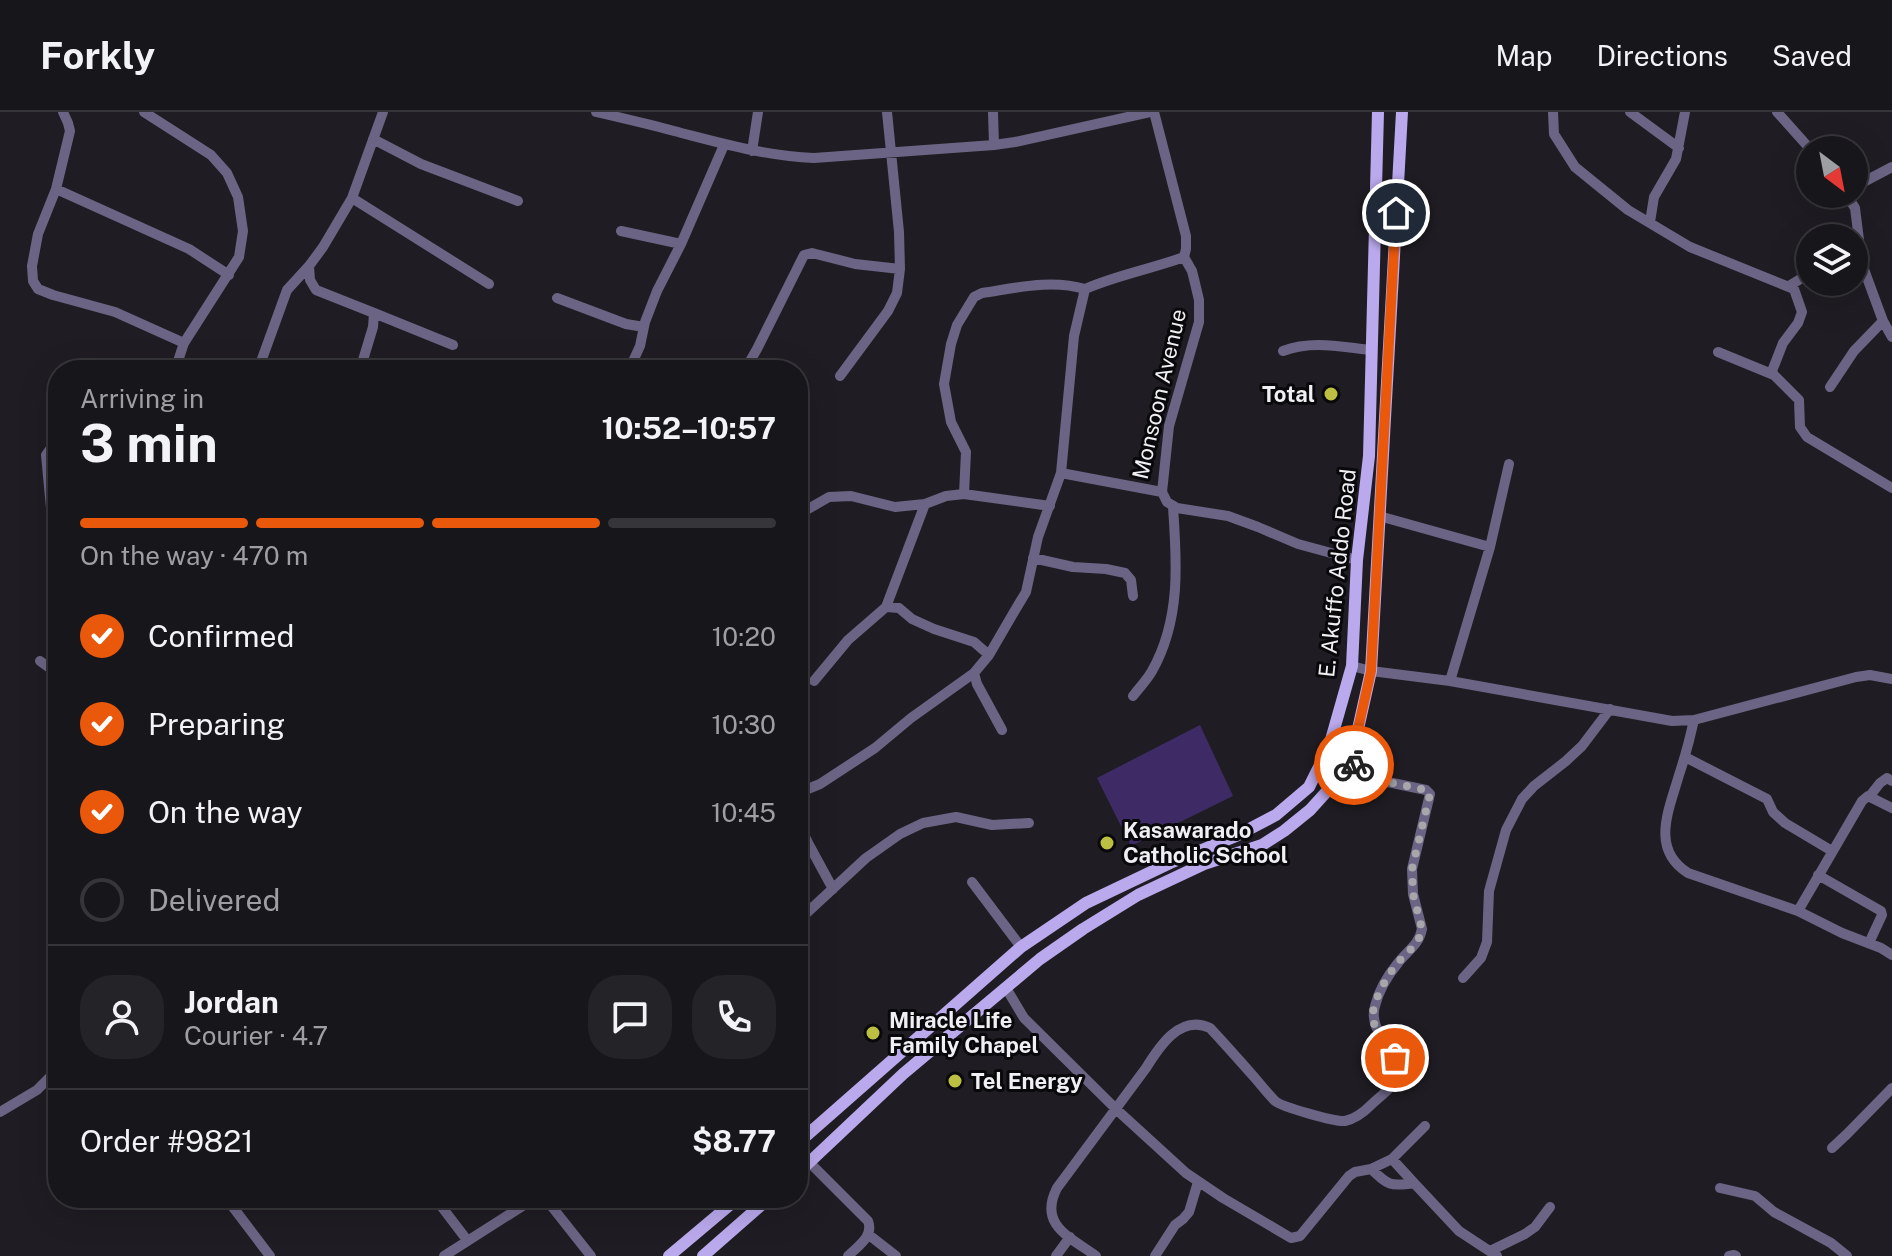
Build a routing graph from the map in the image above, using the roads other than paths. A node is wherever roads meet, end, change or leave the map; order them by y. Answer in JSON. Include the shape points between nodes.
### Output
{"nodes":[{"id":1,"x":63,"y":112,"type":"edge"},
{"id":2,"x":144,"y":112,"type":"edge"},
{"id":3,"x":383,"y":112,"type":"edge"},
{"id":4,"x":596,"y":112,"type":"edge"},
{"id":5,"x":758,"y":112,"type":"edge"},
{"id":6,"x":887,"y":112,"type":"edge"},
{"id":7,"x":993,"y":112,"type":"edge"},
{"id":8,"x":1152,"y":112,"type":"edge"},
{"id":9,"x":1378,"y":112,"type":"edge"},
{"id":10,"x":1402,"y":112,"type":"edge"},
{"id":11,"x":1553,"y":112,"type":"edge"},
{"id":12,"x":1630,"y":112,"type":"edge"},
{"id":13,"x":1685,"y":112,"type":"edge"},
{"id":14,"x":1777,"y":112,"type":"edge"},
{"id":15,"x":1798,"y":136,"type":"edge"},
{"id":16,"x":373,"y":139,"type":"junction"},
{"id":17,"x":724,"y":145,"type":"junction"},
{"id":18,"x":994,"y":145,"type":"junction"},
{"id":19,"x":1679,"y":148,"type":"junction"},
{"id":20,"x":752,"y":151,"type":"junction"},
{"id":21,"x":892,"y":154,"type":"junction"},
{"id":22,"x":1892,"y":167,"type":"edge"},
{"id":23,"x":1868,"y":180,"type":"edge"},
{"id":24,"x":56,"y":189,"type":"junction"},
{"id":25,"x":352,"y":198,"type":"junction"},
{"id":26,"x":518,"y":201,"type":"dead end"},
{"id":27,"x":1650,"y":222,"type":"junction"},
{"id":28,"x":621,"y":231,"type":"dead end"},
{"id":29,"x":681,"y":244,"type":"junction"},
{"id":30,"x":1184,"y":257,"type":"junction"},
{"id":31,"x":309,"y":266,"type":"junction"},
{"id":32,"x":900,"y":269,"type":"junction"},
{"id":33,"x":229,"y":275,"type":"junction"},
{"id":34,"x":1868,"y":280,"type":"edge"},
{"id":35,"x":1796,"y":282,"type":"edge"},
{"id":36,"x":489,"y":284,"type":"dead end"},
{"id":37,"x":1789,"y":286,"type":"junction"},
{"id":38,"x":1085,"y":289,"type":"junction"},
{"id":39,"x":557,"y":298,"type":"dead end"},
{"id":40,"x":374,"y":313,"type":"junction"},
{"id":41,"x":1883,"y":321,"type":"junction"},
{"id":42,"x":644,"y":327,"type":"junction"},
{"id":43,"x":1892,"y":337,"type":"edge"},
{"id":44,"x":184,"y":343,"type":"junction"},
{"id":45,"x":453,"y":345,"type":"dead end"},
{"id":46,"x":1371,"y":350,"type":"junction"},
{"id":47,"x":1283,"y":351,"type":"dead end"},
{"id":48,"x":1718,"y":352,"type":"dead end"},
{"id":49,"x":178,"y":360,"type":"edge"},
{"id":50,"x":262,"y":360,"type":"edge"},
{"id":51,"x":363,"y":360,"type":"edge"},
{"id":52,"x":634,"y":360,"type":"edge"},
{"id":53,"x":751,"y":360,"type":"edge"},
{"id":54,"x":1774,"y":375,"type":"junction"},
{"id":55,"x":840,"y":376,"type":"dead end"},
{"id":56,"x":1830,"y":387,"type":"dead end"},
{"id":57,"x":48,"y":452,"type":"edge"},
{"id":58,"x":1509,"y":464,"type":"dead end"},
{"id":59,"x":1061,"y":473,"type":"junction"},
{"id":60,"x":48,"y":476,"type":"edge"},
{"id":61,"x":1892,"y":488,"type":"edge"},
{"id":62,"x":1162,"y":492,"type":"junction"},
{"id":63,"x":964,"y":494,"type":"junction"},
{"id":64,"x":925,"y":504,"type":"junction"},
{"id":65,"x":1050,"y":506,"type":"junction"},
{"id":66,"x":1173,"y":507,"type":"junction"},
{"id":67,"x":808,"y":509,"type":"edge"},
{"id":68,"x":1379,"y":516,"type":"junction"},
{"id":69,"x":1490,"y":547,"type":"junction"},
{"id":70,"x":1033,"y":558,"type":"junction"},
{"id":71,"x":1357,"y":560,"type":"junction"},
{"id":72,"x":1133,"y":596,"type":"dead end"},
{"id":73,"x":886,"y":607,"type":"junction"},
{"id":74,"x":989,"y":655,"type":"junction"},
{"id":75,"x":40,"y":661,"type":"dead end"},
{"id":76,"x":1352,"y":666,"type":"junction"},
{"id":77,"x":48,"y":667,"type":"edge"},
{"id":78,"x":1371,"y":671,"type":"junction"},
{"id":79,"x":974,"y":673,"type":"junction"},
{"id":80,"x":1892,"y":679,"type":"edge"},
{"id":81,"x":814,"y":681,"type":"dead end"},
{"id":82,"x":1450,"y":681,"type":"junction"},
{"id":83,"x":1133,"y":696,"type":"dead end"},
{"id":84,"x":1610,"y":709,"type":"junction"},
{"id":85,"x":1694,"y":720,"type":"junction"},
{"id":86,"x":1002,"y":730,"type":"dead end"},
{"id":87,"x":1685,"y":757,"type":"junction"},
{"id":88,"x":1344,"y":760,"type":"junction"},
{"id":89,"x":1892,"y":781,"type":"edge"},
{"id":90,"x":808,"y":789,"type":"edge"},
{"id":91,"x":1869,"y":797,"type":"junction"},
{"id":92,"x":1892,"y":808,"type":"edge"},
{"id":93,"x":1029,"y":823,"type":"dead end"},
{"id":94,"x":808,"y":841,"type":"edge"},
{"id":95,"x":1832,"y":851,"type":"junction"},
{"id":96,"x":1818,"y":875,"type":"junction"},
{"id":97,"x":972,"y":882,"type":"dead end"},
{"id":98,"x":833,"y":889,"type":"junction"},
{"id":99,"x":1798,"y":911,"type":"junction"},
{"id":100,"x":808,"y":912,"type":"edge"},
{"id":101,"x":1869,"y":943,"type":"junction"},
{"id":102,"x":1021,"y":947,"type":"junction"},
{"id":103,"x":1892,"y":955,"type":"edge"},
{"id":104,"x":1463,"y":978,"type":"dead end"},
{"id":105,"x":1006,"y":988,"type":"junction"},
{"id":106,"x":48,"y":1079,"type":"edge"},
{"id":107,"x":1892,"y":1088,"type":"edge"},
{"id":108,"x":1117,"y":1110,"type":"junction"},
{"id":109,"x":0,"y":1112,"type":"edge"},
{"id":110,"x":1425,"y":1126,"type":"dead end"},
{"id":111,"x":808,"y":1129,"type":"edge"},
{"id":112,"x":811,"y":1132,"type":"junction"},
{"id":113,"x":808,"y":1135,"type":"edge"},
{"id":114,"x":1832,"y":1148,"type":"dead end"},
{"id":115,"x":1392,"y":1159,"type":"junction"},
{"id":116,"x":810,"y":1163,"type":"joint"},
{"id":117,"x":1371,"y":1169,"type":"junction"},
{"id":118,"x":1198,"y":1182,"type":"junction"},
{"id":119,"x":1414,"y":1183,"type":"junction"},
{"id":120,"x":1720,"y":1188,"type":"dead end"},
{"id":121,"x":1550,"y":1207,"type":"dead end"},
{"id":122,"x":234,"y":1208,"type":"edge"},
{"id":123,"x":443,"y":1208,"type":"edge"},
{"id":124,"x":519,"y":1208,"type":"edge"},
{"id":125,"x":553,"y":1208,"type":"edge"},
{"id":126,"x":726,"y":1208,"type":"edge"},
{"id":127,"x":758,"y":1208,"type":"edge"},
{"id":128,"x":869,"y":1235,"type":"junction"},
{"id":129,"x":1070,"y":1237,"type":"junction"},
{"id":130,"x":467,"y":1240,"type":"junction"},
{"id":131,"x":1493,"y":1254,"type":"edge"},
{"id":132,"x":270,"y":1256,"type":"edge"},
{"id":133,"x":444,"y":1256,"type":"edge"},
{"id":134,"x":591,"y":1256,"type":"edge"},
{"id":135,"x":669,"y":1256,"type":"edge"},
{"id":136,"x":703,"y":1256,"type":"edge"},
{"id":137,"x":848,"y":1256,"type":"edge"},
{"id":138,"x":896,"y":1256,"type":"edge"},
{"id":139,"x":1056,"y":1256,"type":"edge"},
{"id":140,"x":1096,"y":1256,"type":"edge"},
{"id":141,"x":1155,"y":1256,"type":"edge"},
{"id":142,"x":1729,"y":1256,"type":"edge"},
{"id":143,"x":1736,"y":1256,"type":"edge"},
{"id":144,"x":1847,"y":1256,"type":"edge"}],
"edges":[{"from":1,"to":24,"type":"street","via":[[70,131]]},
{"from":2,"to":33,"type":"street","via":[[211,155],[227,173],[238,197],[243,231],[239,257]]},
{"from":3,"to":16,"type":"street"},
{"from":4,"to":17,"type":"street"},
{"from":5,"to":20,"type":"street"},
{"from":6,"to":21,"type":"street"},
{"from":7,"to":18,"type":"street"},
{"from":8,"to":18,"type":"street"},
{"from":8,"to":30,"type":"street","name":"Monsoon Avenue","via":[[1186,236]]},
{"from":9,"to":46,"type":"main road","name":"E. Akuffo Addo Road"},
{"from":10,"to":68,"type":"main road","name":"E. Akuffo Addo Road"},
{"from":11,"to":27,"type":"street","via":[[1554,134],[1575,167]]},
{"from":12,"to":19,"type":"street"},
{"from":13,"to":19,"type":"street"},
{"from":14,"to":15,"type":"street"},
{"from":16,"to":25,"type":"street"},
{"from":16,"to":26,"type":"street","via":[[421,164]]},
{"from":17,"to":20,"type":"street"},
{"from":17,"to":29,"type":"street"},
{"from":18,"to":21,"type":"street"},
{"from":19,"to":27,"type":"street","via":[[1654,197]]},
{"from":20,"to":21,"type":"street","via":[[814,158]]},
{"from":21,"to":32,"type":"street"},
{"from":22,"to":23,"type":"street"},
{"from":24,"to":33,"type":"street","via":[[189,249]]},
{"from":24,"to":44,"type":"street","via":[[32,266],[38,289],[115,312]]},
{"from":25,"to":31,"type":"street"},
{"from":25,"to":36,"type":"street"},
{"from":27,"to":37,"type":"street","via":[[1690,247]]},
{"from":28,"to":29,"type":"street"},
{"from":29,"to":42,"type":"street"},
{"from":30,"to":38,"type":"street"},
{"from":30,"to":62,"type":"street","name":"Monsoon Avenue","via":[[1199,300],[1199,322],[1169,426]]},
{"from":31,"to":40,"type":"street","via":[[316,290]]},
{"from":31,"to":50,"type":"street","via":[[287,290]]},
{"from":32,"to":53,"type":"street","via":[[804,255]]},
{"from":32,"to":55,"type":"street","via":[[888,311]]},
{"from":33,"to":44,"type":"street"},
{"from":34,"to":41,"type":"street"},
{"from":35,"to":37,"type":"street"},
{"from":37,"to":54,"type":"street","via":[[1797,293],[1802,312],[1783,343]]},
{"from":38,"to":59,"type":"street","via":[[1074,336]]},
{"from":38,"to":63,"type":"street","via":[[1043,284],[982,293],[957,325],[944,384],[951,422],[966,452]]},
{"from":39,"to":42,"type":"street"},
{"from":40,"to":45,"type":"street"},
{"from":40,"to":51,"type":"street"},
{"from":41,"to":43,"type":"street"},
{"from":41,"to":56,"type":"street"},
{"from":42,"to":52,"type":"street"},
{"from":44,"to":49,"type":"street"},
{"from":46,"to":47,"type":"street","via":[[1319,344]]},
{"from":46,"to":71,"type":"main road","name":"E. Akuffo Addo Road","via":[[1369,456]]},
{"from":48,"to":54,"type":"street"},
{"from":54,"to":61,"type":"street","via":[[1799,400],[1800,427],[1807,437]]},
{"from":57,"to":60,"type":"street"},
{"from":58,"to":69,"type":"street"},
{"from":59,"to":62,"type":"street","name":"Monsoon Avenue"},
{"from":59,"to":65,"type":"street"},
{"from":62,"to":66,"type":"street"},
{"from":63,"to":64,"type":"street"},
{"from":63,"to":65,"type":"street"},
{"from":64,"to":67,"type":"street","via":[[895,507],[851,496],[829,497]]},
{"from":64,"to":73,"type":"street"},
{"from":65,"to":70,"type":"street"},
{"from":66,"to":71,"type":"street","via":[[1228,516]]},
{"from":66,"to":83,"type":"street","via":[[1176,596],[1168,634],[1152,672]]},
{"from":68,"to":69,"type":"street"},
{"from":68,"to":78,"type":"main road","name":"E. Akuffo Addo Road"},
{"from":69,"to":82,"type":"street"},
{"from":70,"to":72,"type":"street","via":[[1125,573]]},
{"from":70,"to":74,"type":"street","via":[[1026,592]]},
{"from":71,"to":76,"type":"main road","name":"E. Akuffo Addo Road"},
{"from":73,"to":74,"type":"street","via":[[974,642]]},
{"from":73,"to":81,"type":"street","via":[[848,640]]},
{"from":74,"to":79,"type":"street"},
{"from":75,"to":77,"type":"street"},
{"from":76,"to":78,"type":"street"},
{"from":76,"to":102,"type":"main road","name":"E. Akuffo Addo Road","via":[[1329,747],[1309,787],[1276,815],[1086,903]]},
{"from":78,"to":82,"type":"street"},
{"from":78,"to":88,"type":"main road","name":"E. Akuffo Addo Road","via":[[1358,729]]},
{"from":79,"to":86,"type":"street"},
{"from":79,"to":90,"type":"street","via":[[875,748]]},
{"from":80,"to":85,"type":"street","via":[[1856,677]]},
{"from":82,"to":84,"type":"street"},
{"from":84,"to":85,"type":"street"},
{"from":84,"to":104,"type":"street","via":[[1582,746],[1522,799],[1506,830],[1489,891],[1487,942]]},
{"from":85,"to":87,"type":"street"},
{"from":87,"to":95,"type":"street","via":[[1767,799],[1785,823]]},
{"from":87,"to":99,"type":"street","via":[[1666,820],[1667,846],[1676,864],[1688,873]]},
{"from":88,"to":105,"type":"main road","name":"E. Akuffo Addo Road","via":[[1329,789],[1284,831],[1138,895],[1040,959]]},
{"from":88,"to":108,"type":"street","via":[[1383,781],[1430,794],[1412,869],[1421,935],[1395,965],[1374,1009],[1373,1020],[1395,1058],[1398,1075],[1393,1084],[1354,1118],[1331,1120],[1277,1103],[1210,1028],[1195,1025],[1185,1026],[1158,1048]]},
{"from":89,"to":91,"type":"street","via":[[1883,779]]},
{"from":91,"to":92,"type":"street"},
{"from":91,"to":95,"type":"street"},
{"from":93,"to":98,"type":"street","via":[[992,825],[956,817],[923,823],[866,858]]},
{"from":94,"to":98,"type":"street"},
{"from":95,"to":96,"type":"street"},
{"from":96,"to":99,"type":"street"},
{"from":96,"to":101,"type":"street","via":[[1881,911]]},
{"from":97,"to":102,"type":"street"},
{"from":98,"to":100,"type":"street"},
{"from":99,"to":101,"type":"street"},
{"from":101,"to":103,"type":"street"},
{"from":102,"to":112,"type":"main road","name":"E. Akuffo Addo Road"},
{"from":105,"to":108,"type":"street","via":[[1024,1018]]},
{"from":105,"to":116,"type":"main road","name":"E. Akuffo Addo Road","via":[[903,1074]]},
{"from":106,"to":109,"type":"street"},
{"from":107,"to":114,"type":"street"},
{"from":108,"to":118,"type":"street"},
{"from":108,"to":129,"type":"street","via":[[1051,1200],[1054,1220]]},
{"from":110,"to":115,"type":"street"},
{"from":111,"to":112,"type":"street"},
{"from":112,"to":113,"type":"main road","name":"E. Akuffo Addo Road"},
{"from":115,"to":117,"type":"street"},
{"from":115,"to":119,"type":"street"},
{"from":116,"to":128,"type":"street","via":[[868,1221]]},
{"from":117,"to":118,"type":"street","via":[[1349,1176],[1300,1236],[1291,1238]]},
{"from":117,"to":119,"type":"street","via":[[1393,1186]]},
{"from":118,"to":141,"type":"street","via":[[1189,1212]]},
{"from":119,"to":131,"type":"street","via":[[1459,1231]]},
{"from":120,"to":144,"type":"street","via":[[1755,1196]]},
{"from":121,"to":131,"type":"street","via":[[1535,1227]]},
{"from":122,"to":132,"type":"street"},
{"from":123,"to":130,"type":"street"},
{"from":124,"to":130,"type":"street"},
{"from":125,"to":134,"type":"street"},
{"from":126,"to":135,"type":"main road"},
{"from":127,"to":136,"type":"main road"},
{"from":128,"to":137,"type":"street"},
{"from":128,"to":138,"type":"street"},
{"from":129,"to":139,"type":"street"},
{"from":129,"to":140,"type":"street"},
{"from":130,"to":133,"type":"street"},
{"from":142,"to":143,"type":"street"}]}
